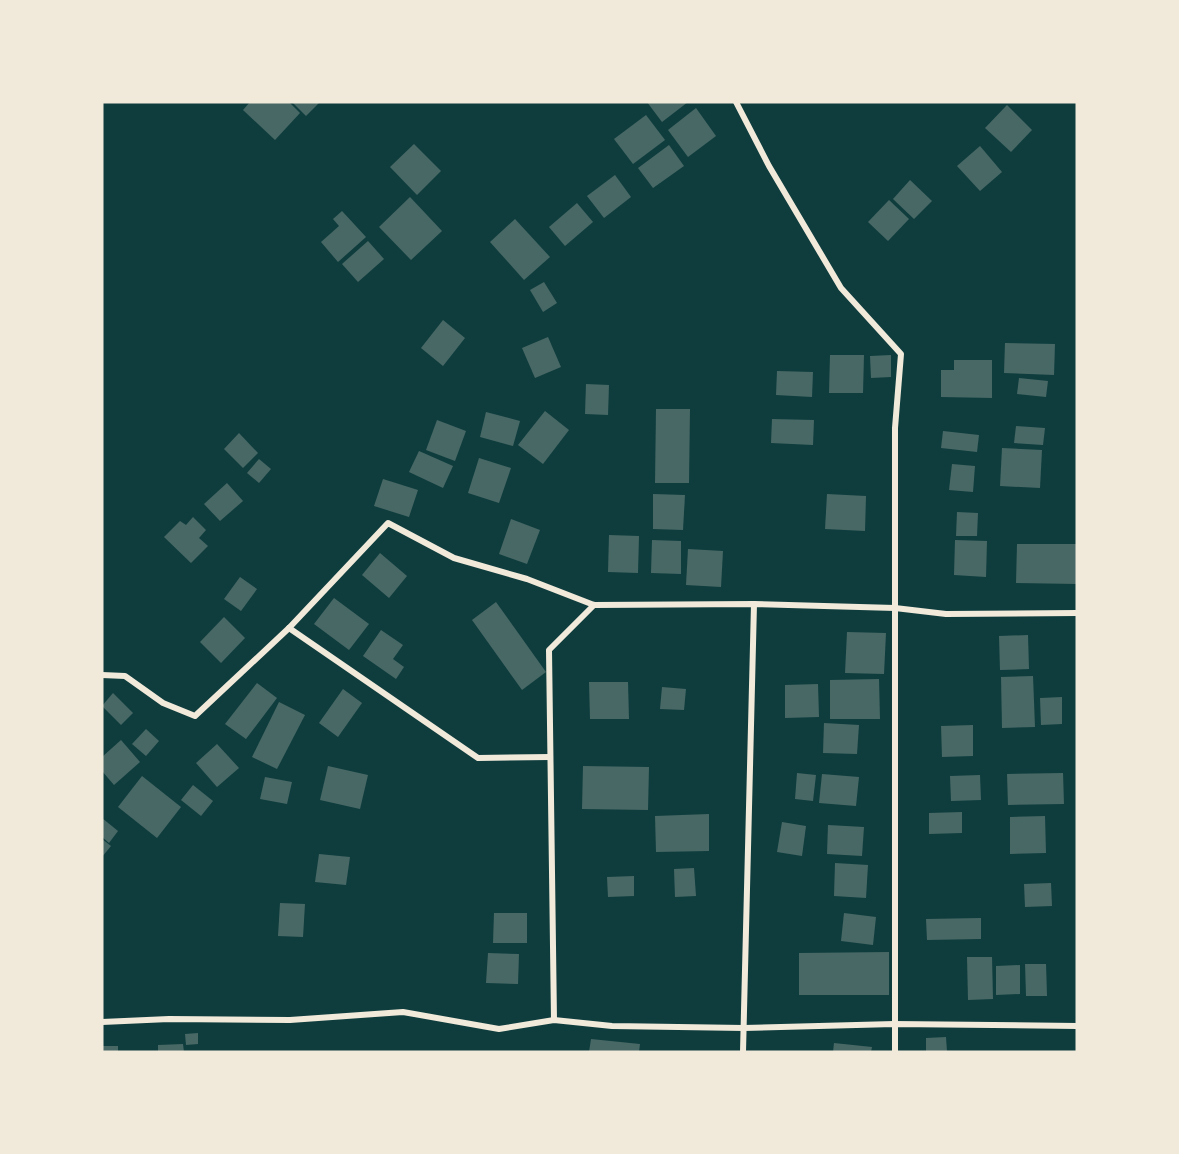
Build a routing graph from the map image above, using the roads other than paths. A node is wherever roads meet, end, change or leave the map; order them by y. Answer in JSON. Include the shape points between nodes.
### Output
{"nodes":[{"id":1,"x":736,"y":102,"type":"edge"},
{"id":2,"x":754,"y":604,"type":"junction"},
{"id":3,"x":594,"y":605,"type":"junction"},
{"id":4,"x":895,"y":608,"type":"junction"},
{"id":5,"x":1077,"y":613,"type":"edge"},
{"id":6,"x":289,"y":628,"type":"junction"},
{"id":7,"x":102,"y":675,"type":"edge"},
{"id":8,"x":550,"y":757,"type":"junction"},
{"id":9,"x":554,"y":1020,"type":"junction"},
{"id":10,"x":102,"y":1022,"type":"edge"},
{"id":11,"x":894,"y":1024,"type":"junction"},
{"id":12,"x":1077,"y":1026,"type":"edge"},
{"id":13,"x":744,"y":1028,"type":"junction"},
{"id":14,"x":743,"y":1052,"type":"edge"},
{"id":15,"x":895,"y":1052,"type":"edge"}],
"edges":[{"from":1,"to":4,"type":"street","via":[[841,288],[901,354],[895,428]]},
{"from":2,"to":3,"type":"street"},
{"from":2,"to":4,"type":"street"},
{"from":2,"to":13,"type":"street"},
{"from":3,"to":6,"type":"street","via":[[527,579],[454,558],[388,523]]},
{"from":3,"to":8,"type":"street","via":[[549,650]]},
{"from":4,"to":5,"type":"street","via":[[946,614]]},
{"from":4,"to":11,"type":"street"},
{"from":6,"to":7,"type":"street","via":[[195,716],[163,703],[125,676]]},
{"from":6,"to":8,"type":"street","via":[[478,758]]},
{"from":8,"to":9,"type":"street"},
{"from":9,"to":10,"type":"street","via":[[499,1029],[403,1012],[290,1020]]},
{"from":9,"to":13,"type":"street","via":[[612,1026]]},
{"from":11,"to":12,"type":"street"},
{"from":11,"to":13,"type":"street"},
{"from":11,"to":15,"type":"street"},
{"from":13,"to":14,"type":"street"}]}
